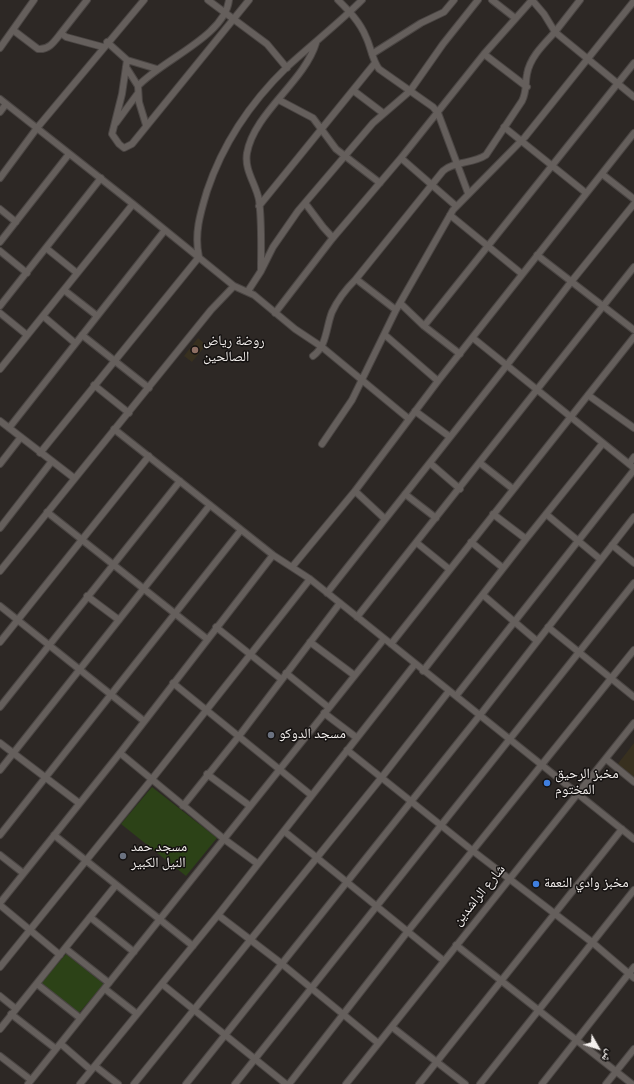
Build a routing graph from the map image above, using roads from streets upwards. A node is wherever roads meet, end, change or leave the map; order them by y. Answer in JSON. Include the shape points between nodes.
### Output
{"nodes":[{"id":1,"x":34,"y":0,"type":"edge"},
{"id":2,"x":87,"y":0,"type":"edge"},
{"id":3,"x":144,"y":0,"type":"edge"},
{"id":4,"x":208,"y":0,"type":"edge"},
{"id":5,"x":229,"y":0,"type":"edge"},
{"id":6,"x":248,"y":0,"type":"edge"},
{"id":7,"x":338,"y":0,"type":"edge"},
{"id":8,"x":362,"y":0,"type":"edge"},
{"id":9,"x":454,"y":0,"type":"edge"},
{"id":10,"x":478,"y":0,"type":"edge"},
{"id":11,"x":492,"y":0,"type":"edge"},
{"id":12,"x":580,"y":0,"type":"edge"},
{"id":13,"x":634,"y":1,"type":"edge"},
{"id":14,"x":350,"y":12,"type":"junction"},
{"id":15,"x":225,"y":13,"type":"junction"},
{"id":16,"x":234,"y":18,"type":"junction"},
{"id":17,"x":515,"y":18,"type":"junction"},
{"id":18,"x":13,"y":30,"type":"junction"},
{"id":19,"x":555,"y":32,"type":"junction"},
{"id":20,"x":61,"y":34,"type":"junction"},
{"id":21,"x":316,"y":43,"type":"junction"},
{"id":22,"x":105,"y":44,"type":"junction"},
{"id":23,"x":0,"y":48,"type":"edge"},
{"id":24,"x":372,"y":54,"type":"junction"},
{"id":25,"x":484,"y":54,"type":"junction"},
{"id":26,"x":586,"y":59,"type":"junction"},
{"id":27,"x":127,"y":60,"type":"junction"},
{"id":28,"x":375,"y":63,"type":"junction"},
{"id":29,"x":634,"y":63,"type":"edge"},
{"id":30,"x":126,"y":67,"type":"junction"},
{"id":31,"x":287,"y":68,"type":"junction"},
{"id":32,"x":157,"y":69,"type":"junction"},
{"id":33,"x":618,"y":84,"type":"junction"},
{"id":34,"x":527,"y":87,"type":"junction"},
{"id":35,"x":138,"y":90,"type":"junction"},
{"id":36,"x":354,"y":91,"type":"junction"},
{"id":37,"x":410,"y":91,"type":"junction"},
{"id":38,"x":634,"y":97,"type":"edge"},
{"id":39,"x":0,"y":99,"type":"edge"},
{"id":40,"x":279,"y":100,"type":"junction"},
{"id":41,"x":6,"y":104,"type":"junction"},
{"id":42,"x":0,"y":112,"type":"edge"},
{"id":43,"x":383,"y":113,"type":"junction"},
{"id":44,"x":438,"y":113,"type":"junction"},
{"id":45,"x":146,"y":125,"type":"junction"},
{"id":46,"x":114,"y":126,"type":"junction"},
{"id":47,"x":504,"y":127,"type":"junction"},
{"id":48,"x":37,"y":128,"type":"junction"},
{"id":49,"x":322,"y":129,"type":"junction"},
{"id":50,"x":634,"y":133,"type":"edge"},
{"id":51,"x":522,"y":140,"type":"junction"},
{"id":52,"x":70,"y":154,"type":"junction"},
{"id":53,"x":345,"y":157,"type":"junction"},
{"id":54,"x":401,"y":158,"type":"junction"},
{"id":55,"x":458,"y":165,"type":"junction"},
{"id":56,"x":552,"y":165,"type":"junction"},
{"id":57,"x":602,"y":174,"type":"junction"},
{"id":58,"x":0,"y":178,"type":"edge"},
{"id":59,"x":101,"y":178,"type":"junction"},
{"id":60,"x":380,"y":183,"type":"junction"},
{"id":61,"x":430,"y":185,"type":"junction"},
{"id":62,"x":468,"y":193,"type":"junction"},
{"id":63,"x":586,"y":193,"type":"junction"},
{"id":64,"x":634,"y":199,"type":"edge"},
{"id":65,"x":305,"y":203,"type":"junction"},
{"id":66,"x":133,"y":204,"type":"junction"},
{"id":67,"x":634,"y":204,"type":"edge"},
{"id":68,"x":259,"y":206,"type":"junction"},
{"id":69,"x":456,"y":206,"type":"junction"},
{"id":70,"x":0,"y":209,"type":"edge"},
{"id":71,"x":450,"y":214,"type":"junction"},
{"id":72,"x":16,"y":222,"type":"junction"},
{"id":73,"x":165,"y":230,"type":"junction"},
{"id":74,"x":333,"y":238,"type":"junction"},
{"id":75,"x":0,"y":242,"type":"edge"},
{"id":76,"x":488,"y":245,"type":"junction"},
{"id":77,"x":46,"y":248,"type":"junction"},
{"id":78,"x":0,"y":251,"type":"edge"},
{"id":79,"x":537,"y":255,"type":"junction"},
{"id":80,"x":199,"y":257,"type":"junction"},
{"id":81,"x":634,"y":267,"type":"edge"},
{"id":82,"x":261,"y":271,"type":"junction"},
{"id":83,"x":27,"y":273,"type":"junction"},
{"id":84,"x":77,"y":273,"type":"junction"},
{"id":85,"x":522,"y":274,"type":"junction"},
{"id":86,"x":356,"y":278,"type":"junction"},
{"id":87,"x":571,"y":282,"type":"junction"},
{"id":88,"x":234,"y":286,"type":"junction"},
{"id":89,"x":64,"y":290,"type":"junction"},
{"id":90,"x":248,"y":291,"type":"junction"},
{"id":91,"x":400,"y":303,"type":"junction"},
{"id":92,"x":0,"y":306,"type":"edge"},
{"id":93,"x":602,"y":307,"type":"junction"},
{"id":94,"x":396,"y":310,"type":"junction"},
{"id":95,"x":0,"y":313,"type":"edge"},
{"id":96,"x":275,"y":313,"type":"junction"},
{"id":97,"x":96,"y":315,"type":"junction"},
{"id":98,"x":42,"y":316,"type":"junction"},
{"id":99,"x":424,"y":326,"type":"junction"},
{"id":100,"x":634,"y":330,"type":"edge"},
{"id":101,"x":27,"y":335,"type":"junction"},
{"id":102,"x":82,"y":335,"type":"junction"},
{"id":103,"x":385,"y":335,"type":"junction"},
{"id":104,"x":634,"y":337,"type":"edge"},
{"id":105,"x":473,"y":338,"type":"junction"},
{"id":106,"x":75,"y":344,"type":"junction"},
{"id":107,"x":322,"y":347,"type":"junction"},
{"id":108,"x":460,"y":354,"type":"junction"},
{"id":109,"x":313,"y":356,"type":"dead end"},
{"id":110,"x":114,"y":360,"type":"junction"},
{"id":111,"x":507,"y":365,"type":"junction"},
{"id":112,"x":0,"y":369,"type":"edge"},
{"id":113,"x":363,"y":380,"type":"junction"},
{"id":114,"x":438,"y":381,"type":"junction"},
{"id":115,"x":94,"y":385,"type":"junction"},
{"id":116,"x":148,"y":388,"type":"junction"},
{"id":117,"x":538,"y":391,"type":"junction"},
{"id":118,"x":588,"y":395,"type":"junction"},
{"id":119,"x":415,"y":411,"type":"junction"},
{"id":120,"x":129,"y":413,"type":"junction"},
{"id":121,"x":571,"y":418,"type":"junction"},
{"id":122,"x":409,"y":419,"type":"junction"},
{"id":123,"x":0,"y":421,"type":"edge"},
{"id":124,"x":9,"y":428,"type":"junction"},
{"id":125,"x":634,"y":428,"type":"edge"},
{"id":126,"x":114,"y":429,"type":"junction"},
{"id":127,"x":21,"y":437,"type":"junction"},
{"id":128,"x":450,"y":437,"type":"junction"},
{"id":129,"x":603,"y":443,"type":"junction"},
{"id":130,"x":322,"y":444,"type":"dead end"},
{"id":131,"x":40,"y":452,"type":"junction"},
{"id":132,"x":149,"y":456,"type":"junction"},
{"id":133,"x":634,"y":457,"type":"edge"},
{"id":134,"x":52,"y":461,"type":"junction"},
{"id":135,"x":430,"y":463,"type":"junction"},
{"id":136,"x":480,"y":463,"type":"junction"},
{"id":137,"x":0,"y":464,"type":"edge"},
{"id":138,"x":632,"y":467,"type":"edge"},
{"id":139,"x":74,"y":478,"type":"junction"},
{"id":140,"x":180,"y":481,"type":"junction"},
{"id":141,"x":460,"y":489,"type":"junction"},
{"id":142,"x":513,"y":489,"type":"junction"},
{"id":143,"x":355,"y":491,"type":"junction"},
{"id":144,"x":405,"y":494,"type":"junction"},
{"id":145,"x":210,"y":505,"type":"junction"},
{"id":146,"x":47,"y":512,"type":"junction"},
{"id":147,"x":493,"y":514,"type":"junction"},
{"id":148,"x":546,"y":514,"type":"junction"},
{"id":149,"x":634,"y":517,"type":"edge"},
{"id":150,"x":436,"y":518,"type":"junction"},
{"id":151,"x":385,"y":519,"type":"junction"},
{"id":152,"x":0,"y":527,"type":"edge"},
{"id":153,"x":241,"y":530,"type":"junction"},
{"id":154,"x":82,"y":539,"type":"junction"},
{"id":155,"x":526,"y":539,"type":"junction"},
{"id":156,"x":579,"y":540,"type":"junction"},
{"id":157,"x":471,"y":542,"type":"junction"},
{"id":158,"x":417,"y":543,"type":"junction"},
{"id":159,"x":612,"y":545,"type":"junction"},
{"id":160,"x":273,"y":555,"type":"junction"},
{"id":161,"x":600,"y":559,"type":"junction"},
{"id":162,"x":634,"y":563,"type":"edge"},
{"id":163,"x":113,"y":564,"type":"junction"},
{"id":164,"x":292,"y":567,"type":"junction"},
{"id":165,"x":503,"y":568,"type":"junction"},
{"id":166,"x":449,"y":569,"type":"junction"},
{"id":167,"x":0,"y":571,"type":"edge"},
{"id":168,"x":310,"y":579,"type":"junction"},
{"id":169,"x":634,"y":583,"type":"edge"},
{"id":170,"x":144,"y":589,"type":"junction"},
{"id":171,"x":327,"y":593,"type":"junction"},
{"id":172,"x":483,"y":594,"type":"junction"},
{"id":173,"x":87,"y":596,"type":"junction"},
{"id":174,"x":340,"y":604,"type":"junction"},
{"id":175,"x":0,"y":606,"type":"edge"},
{"id":176,"x":175,"y":614,"type":"junction"},
{"id":177,"x":357,"y":617,"type":"junction"},
{"id":178,"x":18,"y":620,"type":"junction"},
{"id":179,"x":119,"y":620,"type":"junction"},
{"id":180,"x":515,"y":622,"type":"junction"},
{"id":181,"x":216,"y":627,"type":"junction"},
{"id":182,"x":548,"y":627,"type":"junction"},
{"id":183,"x":207,"y":638,"type":"junction"},
{"id":184,"x":384,"y":639,"type":"junction"},
{"id":185,"x":537,"y":641,"type":"junction"},
{"id":186,"x":0,"y":642,"type":"edge"},
{"id":187,"x":310,"y":642,"type":"junction"},
{"id":188,"x":391,"y":644,"type":"junction"},
{"id":189,"x":49,"y":645,"type":"junction"},
{"id":190,"x":634,"y":650,"type":"edge"},
{"id":191,"x":580,"y":653,"type":"junction"},
{"id":192,"x":250,"y":654,"type":"junction"},
{"id":193,"x":415,"y":664,"type":"junction"},
{"id":194,"x":79,"y":669,"type":"junction"},
{"id":195,"x":423,"y":671,"type":"junction"},
{"id":196,"x":286,"y":673,"type":"junction"},
{"id":197,"x":354,"y":675,"type":"junction"},
{"id":198,"x":612,"y":678,"type":"junction"},
{"id":199,"x":281,"y":679,"type":"junction"},
{"id":200,"x":173,"y":683,"type":"junction"},
{"id":201,"x":449,"y":691,"type":"junction"},
{"id":202,"x":111,"y":694,"type":"junction"},
{"id":203,"x":456,"y":696,"type":"junction"},
{"id":204,"x":634,"y":697,"type":"edge"},
{"id":205,"x":0,"y":707,"type":"edge"},
{"id":206,"x":328,"y":707,"type":"junction"},
{"id":207,"x":207,"y":710,"type":"junction"},
{"id":208,"x":324,"y":713,"type":"junction"},
{"id":209,"x":480,"y":715,"type":"junction"},
{"id":210,"x":144,"y":721,"type":"junction"},
{"id":211,"x":634,"y":723,"type":"edge"},
{"id":212,"x":239,"y":736,"type":"junction"},
{"id":213,"x":357,"y":738,"type":"junction"},
{"id":214,"x":511,"y":740,"type":"junction"},
{"id":215,"x":0,"y":743,"type":"edge"},
{"id":216,"x":347,"y":750,"type":"junction"},
{"id":217,"x":120,"y":753,"type":"junction"},
{"id":218,"x":13,"y":754,"type":"junction"},
{"id":219,"x":606,"y":759,"type":"junction"},
{"id":220,"x":542,"y":765,"type":"junction"},
{"id":221,"x":280,"y":769,"type":"junction"},
{"id":222,"x":0,"y":770,"type":"edge"},
{"id":223,"x":207,"y":774,"type":"junction"},
{"id":224,"x":382,"y":777,"type":"junction"},
{"id":225,"x":45,"y":778,"type":"junction"},
{"id":226,"x":152,"y":779,"type":"junction"},
{"id":227,"x":634,"y":782,"type":"edge"},
{"id":228,"x":578,"y":794,"type":"junction"},
{"id":229,"x":311,"y":795,"type":"junction"},
{"id":230,"x":411,"y":802,"type":"junction"},
{"id":231,"x":79,"y":803,"type":"junction"},
{"id":232,"x":183,"y":806,"type":"junction"},
{"id":233,"x":250,"y":806,"type":"junction"},
{"id":234,"x":441,"y":825,"type":"junction"},
{"id":235,"x":622,"y":829,"type":"junction"},
{"id":236,"x":284,"y":831,"type":"junction"},
{"id":237,"x":0,"y":835,"type":"edge"},
{"id":238,"x":54,"y":835,"type":"junction"},
{"id":239,"x":224,"y":839,"type":"junction"},
{"id":240,"x":634,"y":839,"type":"edge"},
{"id":241,"x":473,"y":850,"type":"junction"},
{"id":242,"x":0,"y":855,"type":"edge"},
{"id":243,"x":317,"y":858,"type":"junction"},
{"id":244,"x":85,"y":860,"type":"junction"},
{"id":245,"x":258,"y":864,"type":"junction"},
{"id":246,"x":23,"y":873,"type":"junction"},
{"id":247,"x":509,"y":879,"type":"junction"},
{"id":248,"x":347,"y":882,"type":"junction"},
{"id":249,"x":116,"y":885,"type":"junction"},
{"id":250,"x":634,"y":890,"type":"edge"},
{"id":251,"x":0,"y":904,"type":"edge"},
{"id":252,"x":376,"y":906,"type":"junction"},
{"id":253,"x":554,"y":913,"type":"junction"},
{"id":254,"x":218,"y":915,"type":"junction"},
{"id":255,"x":90,"y":917,"type":"junction"},
{"id":256,"x":161,"y":920,"type":"junction"},
{"id":257,"x":30,"y":930,"type":"junction"},
{"id":258,"x":408,"y":931,"type":"junction"},
{"id":259,"x":251,"y":940,"type":"junction"},
{"id":260,"x":593,"y":943,"type":"junction"},
{"id":261,"x":192,"y":946,"type":"junction"},
{"id":262,"x":456,"y":946,"type":"junction"},
{"id":263,"x":66,"y":948,"type":"junction"},
{"id":264,"x":134,"y":952,"type":"junction"},
{"id":265,"x":60,"y":955,"type":"junction"},
{"id":266,"x":444,"y":961,"type":"junction"},
{"id":267,"x":282,"y":964,"type":"junction"},
{"id":268,"x":0,"y":967,"type":"edge"},
{"id":269,"x":634,"y":967,"type":"edge"},
{"id":270,"x":631,"y":976,"type":"edge"},
{"id":271,"x":502,"y":981,"type":"junction"},
{"id":272,"x":109,"y":983,"type":"junction"},
{"id":273,"x":37,"y":984,"type":"junction"},
{"id":274,"x":162,"y":984,"type":"junction"},
{"id":275,"x":105,"y":989,"type":"junction"},
{"id":276,"x":312,"y":989,"type":"junction"},
{"id":277,"x":0,"y":996,"type":"edge"},
{"id":278,"x":538,"y":1009,"type":"junction"},
{"id":279,"x":194,"y":1010,"type":"junction"},
{"id":280,"x":14,"y":1012,"type":"junction"},
{"id":281,"x":137,"y":1014,"type":"junction"},
{"id":282,"x":342,"y":1014,"type":"junction"},
{"id":283,"x":80,"y":1018,"type":"junction"},
{"id":284,"x":392,"y":1026,"type":"junction"},
{"id":285,"x":0,"y":1029,"type":"edge"},
{"id":286,"x":226,"y":1035,"type":"junction"},
{"id":287,"x":576,"y":1040,"type":"junction"},
{"id":288,"x":378,"y":1043,"type":"junction"},
{"id":289,"x":61,"y":1044,"type":"junction"},
{"id":290,"x":56,"y":1049,"type":"junction"},
{"id":291,"x":634,"y":1049,"type":"edge"},
{"id":292,"x":0,"y":1056,"type":"edge"},
{"id":293,"x":254,"y":1059,"type":"junction"},
{"id":294,"x":437,"y":1061,"type":"junction"},
{"id":295,"x":93,"y":1068,"type":"junction"},
{"id":296,"x":616,"y":1072,"type":"junction"},
{"id":297,"x":30,"y":1082,"type":"edge"},
{"id":298,"x":80,"y":1084,"type":"edge"},
{"id":299,"x":118,"y":1084,"type":"edge"},
{"id":300,"x":134,"y":1084,"type":"edge"},
{"id":301,"x":186,"y":1084,"type":"edge"},
{"id":302,"x":235,"y":1084,"type":"edge"},
{"id":303,"x":286,"y":1084,"type":"edge"},
{"id":304,"x":289,"y":1084,"type":"edge"},
{"id":305,"x":346,"y":1084,"type":"edge"},
{"id":306,"x":418,"y":1084,"type":"edge"},
{"id":307,"x":465,"y":1084,"type":"edge"},
{"id":308,"x":480,"y":1084,"type":"edge"},
{"id":309,"x":542,"y":1084,"type":"edge"},
{"id":310,"x":606,"y":1084,"type":"edge"},
{"id":311,"x":632,"y":1084,"type":"edge"}],
"edges":[{"from":1,"to":18,"type":"street"},
{"from":2,"to":20,"type":"street"},
{"from":3,"to":22,"type":"street"},
{"from":4,"to":15,"type":"street"},
{"from":5,"to":15,"type":"street"},
{"from":6,"to":16,"type":"street"},
{"from":7,"to":14,"type":"street"},
{"from":8,"to":14,"type":"street"},
{"from":9,"to":24,"type":"street","via":[[444,12],[421,23]]},
{"from":10,"to":37,"type":"street"},
{"from":11,"to":17,"type":"street"},
{"from":12,"to":19,"type":"street"},
{"from":13,"to":26,"type":"street"},
{"from":14,"to":21,"type":"street"},
{"from":14,"to":24,"type":"street","via":[[366,36]]},
{"from":15,"to":16,"type":"street"},
{"from":15,"to":32,"type":"street","via":[[204,37]]},
{"from":16,"to":31,"type":"street","via":[[267,44]]},
{"from":16,"to":45,"type":"street"},
{"from":17,"to":19,"type":"street","via":[[532,0]]},
{"from":17,"to":25,"type":"street"},
{"from":18,"to":20,"type":"street","via":[[43,50],[52,45]]},
{"from":18,"to":23,"type":"street"},
{"from":19,"to":26,"type":"street"},
{"from":19,"to":34,"type":"street","via":[[542,46],[530,66]]},
{"from":20,"to":22,"type":"street","via":[[72,39]]},
{"from":21,"to":31,"type":"street"},
{"from":21,"to":40,"type":"street","via":[[307,62]]},
{"from":22,"to":27,"type":"street"},
{"from":22,"to":48,"type":"street"},
{"from":24,"to":28,"type":"street"},
{"from":25,"to":34,"type":"street"},
{"from":25,"to":44,"type":"street"},
{"from":26,"to":33,"type":"street"},
{"from":26,"to":51,"type":"street"},
{"from":27,"to":30,"type":"street"},
{"from":27,"to":32,"type":"street"},
{"from":28,"to":36,"type":"street"},
{"from":28,"to":37,"type":"street","via":[[379,69]]},
{"from":29,"to":33,"type":"street"},
{"from":30,"to":35,"type":"street"},
{"from":30,"to":46,"type":"street"},
{"from":31,"to":80,"type":"street","via":[[247,113],[232,134],[219,160],[198,223],[196,240]]},
{"from":32,"to":35,"type":"street"},
{"from":33,"to":38,"type":"street"},
{"from":33,"to":56,"type":"street"},
{"from":34,"to":47,"type":"street","via":[[525,96]]},
{"from":35,"to":45,"type":"street"},
{"from":35,"to":46,"type":"street"},
{"from":36,"to":43,"type":"street"},
{"from":36,"to":49,"type":"street"},
{"from":37,"to":43,"type":"street"},
{"from":37,"to":44,"type":"street"},
{"from":39,"to":41,"type":"street"},
{"from":40,"to":49,"type":"street","via":[[310,116]]},
{"from":40,"to":68,"type":"street","via":[[258,129],[247,152],[246,164]]},
{"from":41,"to":42,"type":"street"},
{"from":41,"to":48,"type":"street"},
{"from":43,"to":53,"type":"street"},
{"from":44,"to":54,"type":"street"},
{"from":44,"to":55,"type":"street"},
{"from":45,"to":46,"type":"street","via":[[132,144],[124,148],[112,134]]},
{"from":47,"to":51,"type":"street"},
{"from":47,"to":55,"type":"street","via":[[486,156]]},
{"from":48,"to":52,"type":"street"},
{"from":48,"to":58,"type":"street"},
{"from":49,"to":53,"type":"street","via":[[332,146]]},
{"from":49,"to":68,"type":"street"},
{"from":50,"to":57,"type":"street"},
{"from":51,"to":56,"type":"street"},
{"from":51,"to":62,"type":"street"},
{"from":52,"to":59,"type":"street"},
{"from":52,"to":72,"type":"street"},
{"from":53,"to":60,"type":"street"},
{"from":53,"to":65,"type":"street"},
{"from":54,"to":60,"type":"street"},
{"from":54,"to":61,"type":"street"},
{"from":55,"to":61,"type":"street","via":[[446,168]]},
{"from":55,"to":62,"type":"street"},
{"from":56,"to":63,"type":"street"},
{"from":56,"to":76,"type":"street"},
{"from":57,"to":63,"type":"street"},
{"from":57,"to":64,"type":"street"},
{"from":59,"to":66,"type":"street"},
{"from":59,"to":77,"type":"street"},
{"from":60,"to":74,"type":"street"},
{"from":61,"to":69,"type":"street"},
{"from":61,"to":86,"type":"street"},
{"from":62,"to":69,"type":"street"},
{"from":63,"to":79,"type":"street"},
{"from":65,"to":74,"type":"street"},
{"from":65,"to":82,"type":"street","via":[[282,234]]},
{"from":66,"to":73,"type":"street"},
{"from":66,"to":84,"type":"street"},
{"from":67,"to":87,"type":"street"},
{"from":68,"to":82,"type":"street"},
{"from":69,"to":71,"type":"street"},
{"from":70,"to":72,"type":"street"},
{"from":71,"to":76,"type":"street"},
{"from":71,"to":91,"type":"street"},
{"from":72,"to":75,"type":"street"},
{"from":73,"to":80,"type":"street"},
{"from":73,"to":97,"type":"street"},
{"from":74,"to":96,"type":"street"},
{"from":76,"to":85,"type":"street"},
{"from":76,"to":99,"type":"street"},
{"from":77,"to":83,"type":"street"},
{"from":77,"to":84,"type":"street"},
{"from":78,"to":83,"type":"street"},
{"from":79,"to":85,"type":"street"},
{"from":79,"to":87,"type":"street"},
{"from":80,"to":88,"type":"street"},
{"from":80,"to":110,"type":"street"},
{"from":81,"to":93,"type":"street"},
{"from":82,"to":90,"type":"street"},
{"from":83,"to":92,"type":"street"},
{"from":84,"to":89,"type":"street"},
{"from":85,"to":105,"type":"street"},
{"from":86,"to":94,"type":"street"},
{"from":86,"to":107,"type":"street","via":[[333,310]]},
{"from":87,"to":93,"type":"street"},
{"from":87,"to":111,"type":"street"},
{"from":88,"to":90,"type":"street"},
{"from":88,"to":116,"type":"street"},
{"from":89,"to":97,"type":"street"},
{"from":89,"to":98,"type":"street"},
{"from":90,"to":96,"type":"street"},
{"from":91,"to":94,"type":"street"},
{"from":91,"to":99,"type":"street"},
{"from":93,"to":100,"type":"street"},
{"from":93,"to":117,"type":"street"},
{"from":94,"to":103,"type":"street"},
{"from":95,"to":101,"type":"street"},
{"from":96,"to":107,"type":"street"},
{"from":97,"to":102,"type":"street"},
{"from":98,"to":101,"type":"street"},
{"from":98,"to":106,"type":"street"},
{"from":99,"to":108,"type":"street"},
{"from":101,"to":112,"type":"street"},
{"from":102,"to":106,"type":"street"},
{"from":102,"to":110,"type":"street"},
{"from":103,"to":113,"type":"street"},
{"from":103,"to":114,"type":"street"},
{"from":104,"to":118,"type":"street"},
{"from":105,"to":108,"type":"street"},
{"from":105,"to":111,"type":"street"},
{"from":106,"to":124,"type":"street"},
{"from":107,"to":109,"type":"street"},
{"from":107,"to":113,"type":"street"},
{"from":108,"to":114,"type":"street"},
{"from":110,"to":115,"type":"street"},
{"from":110,"to":116,"type":"street"},
{"from":111,"to":117,"type":"street"},
{"from":111,"to":128,"type":"street"},
{"from":113,"to":122,"type":"street"},
{"from":113,"to":130,"type":"street"},
{"from":114,"to":119,"type":"street"},
{"from":115,"to":120,"type":"street"},
{"from":115,"to":131,"type":"street"},
{"from":116,"to":120,"type":"street"},
{"from":117,"to":121,"type":"street"},
{"from":117,"to":136,"type":"street"},
{"from":118,"to":121,"type":"street"},
{"from":118,"to":125,"type":"street"},
{"from":119,"to":122,"type":"street"},
{"from":119,"to":128,"type":"street"},
{"from":120,"to":126,"type":"street"},
{"from":121,"to":129,"type":"street"},
{"from":121,"to":142,"type":"street"},
{"from":122,"to":143,"type":"street"},
{"from":123,"to":124,"type":"street"},
{"from":124,"to":127,"type":"street"},
{"from":126,"to":132,"type":"street"},
{"from":126,"to":139,"type":"street"},
{"from":127,"to":131,"type":"street"},
{"from":127,"to":137,"type":"street"},
{"from":128,"to":135,"type":"street"},
{"from":129,"to":138,"type":"street"},
{"from":129,"to":148,"type":"street"},
{"from":131,"to":134,"type":"street"},
{"from":132,"to":140,"type":"street"},
{"from":132,"to":154,"type":"street"},
{"from":133,"to":138,"type":"street"},
{"from":134,"to":139,"type":"street"},
{"from":134,"to":152,"type":"street"},
{"from":135,"to":141,"type":"street"},
{"from":135,"to":144,"type":"street"},
{"from":136,"to":141,"type":"street"},
{"from":136,"to":142,"type":"street"},
{"from":138,"to":156,"type":"street"},
{"from":139,"to":146,"type":"street"},
{"from":140,"to":145,"type":"street"},
{"from":140,"to":163,"type":"street"},
{"from":141,"to":150,"type":"street"},
{"from":142,"to":147,"type":"street"},
{"from":143,"to":151,"type":"street"},
{"from":143,"to":164,"type":"street"},
{"from":144,"to":150,"type":"street"},
{"from":144,"to":151,"type":"street"},
{"from":145,"to":153,"type":"street"},
{"from":145,"to":170,"type":"street"},
{"from":146,"to":154,"type":"street"},
{"from":146,"to":167,"type":"street"},
{"from":147,"to":155,"type":"street"},
{"from":147,"to":157,"type":"street"},
{"from":148,"to":155,"type":"street"},
{"from":148,"to":156,"type":"street"},
{"from":149,"to":159,"type":"street"},
{"from":150,"to":158,"type":"street"},
{"from":151,"to":171,"type":"street"},
{"from":153,"to":160,"type":"street"},
{"from":153,"to":176,"type":"street"},
{"from":154,"to":163,"type":"street"},
{"from":154,"to":178,"type":"street"},
{"from":155,"to":165,"type":"street"},
{"from":156,"to":161,"type":"street"},
{"from":156,"to":180,"type":"street"},
{"from":157,"to":165,"type":"street"},
{"from":157,"to":166,"type":"street"},
{"from":158,"to":166,"type":"street"},
{"from":158,"to":177,"type":"street"},
{"from":159,"to":161,"type":"street"},
{"from":159,"to":162,"type":"street"},
{"from":160,"to":164,"type":"street"},
{"from":160,"to":181,"type":"street"},
{"from":161,"to":182,"type":"street"},
{"from":163,"to":170,"type":"street"},
{"from":163,"to":173,"type":"street"},
{"from":164,"to":168,"type":"street"},
{"from":165,"to":172,"type":"street"},
{"from":166,"to":188,"type":"street"},
{"from":168,"to":171,"type":"street"},
{"from":168,"to":192,"type":"street"},
{"from":169,"to":191,"type":"street"},
{"from":170,"to":176,"type":"street"},
{"from":170,"to":179,"type":"street"},
{"from":171,"to":174,"type":"street"},
{"from":172,"to":180,"type":"street"},
{"from":172,"to":195,"type":"street"},
{"from":173,"to":179,"type":"street"},
{"from":173,"to":189,"type":"street"},
{"from":174,"to":177,"type":"street"},
{"from":174,"to":187,"type":"street"},
{"from":175,"to":178,"type":"street"},
{"from":176,"to":183,"type":"street"},
{"from":176,"to":202,"type":"street"},
{"from":177,"to":184,"type":"street"},
{"from":178,"to":186,"type":"street"},
{"from":178,"to":189,"type":"street"},
{"from":179,"to":194,"type":"street"},
{"from":180,"to":185,"type":"street"},
{"from":180,"to":203,"type":"street"},
{"from":181,"to":183,"type":"street"},
{"from":181,"to":192,"type":"street"},
{"from":182,"to":185,"type":"street"},
{"from":182,"to":191,"type":"street"},
{"from":183,"to":200,"type":"street"},
{"from":184,"to":188,"type":"street"},
{"from":184,"to":197,"type":"street"},
{"from":185,"to":209,"type":"street"},
{"from":187,"to":196,"type":"street"},
{"from":187,"to":197,"type":"street"},
{"from":188,"to":193,"type":"street"},
{"from":189,"to":194,"type":"street"},
{"from":189,"to":205,"type":"street"},
{"from":190,"to":198,"type":"street"},
{"from":191,"to":198,"type":"street"},
{"from":191,"to":214,"type":"street"},
{"from":192,"to":199,"type":"street"},
{"from":192,"to":207,"type":"street"},
{"from":193,"to":195,"type":"street"},
{"from":193,"to":213,"type":"street"},
{"from":194,"to":202,"type":"street"},
{"from":194,"to":218,"type":"street"},
{"from":195,"to":201,"type":"street"},
{"from":196,"to":199,"type":"street"},
{"from":196,"to":206,"type":"street"},
{"from":197,"to":206,"type":"street"},
{"from":198,"to":204,"type":"street"},
{"from":198,"to":220,"type":"street"},
{"from":199,"to":212,"type":"street"},
{"from":200,"to":207,"type":"street"},
{"from":200,"to":210,"type":"street"},
{"from":201,"to":203,"type":"street"},
{"from":201,"to":224,"type":"street"},
{"from":202,"to":210,"type":"street"},
{"from":202,"to":225,"type":"street"},
{"from":203,"to":209,"type":"street"},
{"from":206,"to":208,"type":"street"},
{"from":207,"to":212,"type":"street"},
{"from":207,"to":226,"type":"street"},
{"from":208,"to":213,"type":"street"},
{"from":208,"to":221,"type":"street"},
{"from":209,"to":214,"type":"street"},
{"from":209,"to":230,"type":"street"},
{"from":210,"to":217,"type":"street"},
{"from":211,"to":219,"type":"street","name":"شارع الراشدين"},
{"from":212,"to":221,"type":"street"},
{"from":212,"to":223,"type":"street"},
{"from":213,"to":216,"type":"street"},
{"from":214,"to":220,"type":"street"},
{"from":214,"to":234,"type":"street"},
{"from":215,"to":218,"type":"street"},
{"from":216,"to":224,"type":"street"},
{"from":216,"to":229,"type":"street"},
{"from":217,"to":226,"type":"street"},
{"from":217,"to":231,"type":"street"},
{"from":218,"to":222,"type":"street"},
{"from":218,"to":225,"type":"street"},
{"from":219,"to":227,"type":"street"},
{"from":219,"to":228,"type":"street","name":"شارع الراشدين"},
{"from":220,"to":228,"type":"street"},
{"from":220,"to":241,"type":"street"},
{"from":221,"to":229,"type":"street"},
{"from":221,"to":233,"type":"street"},
{"from":223,"to":232,"type":"street"},
{"from":223,"to":233,"type":"street"},
{"from":224,"to":230,"type":"street"},
{"from":224,"to":243,"type":"street"},
{"from":225,"to":231,"type":"street"},
{"from":225,"to":237,"type":"street"},
{"from":226,"to":232,"type":"street"},
{"from":226,"to":244,"type":"street"},
{"from":228,"to":235,"type":"street"},
{"from":228,"to":247,"type":"street","name":"شارع الراشدين"},
{"from":229,"to":236,"type":"street"},
{"from":230,"to":234,"type":"street"},
{"from":230,"to":248,"type":"street"},
{"from":231,"to":238,"type":"street"},
{"from":232,"to":239,"type":"street"},
{"from":233,"to":239,"type":"street"},
{"from":234,"to":241,"type":"street"},
{"from":234,"to":252,"type":"street"},
{"from":235,"to":240,"type":"street"},
{"from":235,"to":253,"type":"street"},
{"from":236,"to":243,"type":"street"},
{"from":236,"to":245,"type":"street"},
{"from":238,"to":244,"type":"street"},
{"from":238,"to":246,"type":"street"},
{"from":239,"to":245,"type":"street"},
{"from":239,"to":256,"type":"street"},
{"from":241,"to":247,"type":"street"},
{"from":241,"to":258,"type":"street"},
{"from":242,"to":246,"type":"street"},
{"from":243,"to":248,"type":"street"},
{"from":243,"to":259,"type":"street"},
{"from":244,"to":249,"type":"street"},
{"from":244,"to":257,"type":"street"},
{"from":245,"to":254,"type":"street"},
{"from":246,"to":251,"type":"street"},
{"from":247,"to":253,"type":"street"},
{"from":247,"to":262,"type":"street","name":"شارع الراشدين"},
{"from":248,"to":252,"type":"street"},
{"from":248,"to":267,"type":"street"},
{"from":249,"to":255,"type":"street"},
{"from":249,"to":256,"type":"street"},
{"from":250,"to":260,"type":"street"},
{"from":251,"to":257,"type":"street"},
{"from":252,"to":258,"type":"street"},
{"from":252,"to":276,"type":"street"},
{"from":253,"to":260,"type":"street"},
{"from":253,"to":271,"type":"street"},
{"from":254,"to":259,"type":"street"},
{"from":254,"to":261,"type":"street"},
{"from":255,"to":263,"type":"street"},
{"from":255,"to":264,"type":"street"},
{"from":256,"to":261,"type":"street"},
{"from":256,"to":264,"type":"street"},
{"from":257,"to":265,"type":"street"},
{"from":257,"to":268,"type":"street"},
{"from":258,"to":266,"type":"street"},
{"from":258,"to":282,"type":"street"},
{"from":259,"to":267,"type":"street"},
{"from":259,"to":279,"type":"street"},
{"from":260,"to":270,"type":"street"},
{"from":260,"to":278,"type":"street"},
{"from":261,"to":274,"type":"street"},
{"from":262,"to":266,"type":"street","name":"شارع الراشدين"},
{"from":262,"to":271,"type":"street"},
{"from":263,"to":265,"type":"street"},
{"from":263,"to":272,"type":"street"},
{"from":264,"to":272,"type":"street"},
{"from":265,"to":273,"type":"street"},
{"from":266,"to":284,"type":"street","name":"شارع الراشدين"},
{"from":267,"to":276,"type":"street"},
{"from":267,"to":286,"type":"street"},
{"from":269,"to":270,"type":"street"},
{"from":270,"to":287,"type":"street"},
{"from":271,"to":278,"type":"street"},
{"from":271,"to":294,"type":"street"},
{"from":272,"to":275,"type":"street"},
{"from":273,"to":280,"type":"street"},
{"from":273,"to":283,"type":"street"},
{"from":274,"to":279,"type":"street"},
{"from":274,"to":281,"type":"street"},
{"from":275,"to":281,"type":"street"},
{"from":275,"to":283,"type":"street"},
{"from":276,"to":282,"type":"street"},
{"from":276,"to":293,"type":"street"},
{"from":277,"to":280,"type":"street"},
{"from":278,"to":287,"type":"street"},
{"from":278,"to":308,"type":"street"},
{"from":279,"to":286,"type":"street"},
{"from":279,"to":300,"type":"street"},
{"from":280,"to":285,"type":"street"},
{"from":280,"to":290,"type":"street"},
{"from":281,"to":295,"type":"street"},
{"from":282,"to":288,"type":"street"},
{"from":282,"to":304,"type":"street"},
{"from":283,"to":289,"type":"street"},
{"from":284,"to":288,"type":"street","name":"شارع الراشدين"},
{"from":284,"to":294,"type":"street"},
{"from":286,"to":293,"type":"street"},
{"from":286,"to":301,"type":"street"},
{"from":287,"to":296,"type":"street"},
{"from":287,"to":309,"type":"street"},
{"from":288,"to":305,"type":"street","name":"شارع الراشدين"},
{"from":289,"to":290,"type":"street"},
{"from":289,"to":295,"type":"street"},
{"from":290,"to":297,"type":"street"},
{"from":291,"to":296,"type":"street"},
{"from":292,"to":297,"type":"street"},
{"from":293,"to":302,"type":"street"},
{"from":293,"to":303,"type":"street"},
{"from":294,"to":306,"type":"street"},
{"from":294,"to":307,"type":"street"},
{"from":295,"to":298,"type":"street"},
{"from":295,"to":299,"type":"street"},
{"from":296,"to":310,"type":"street"},
{"from":296,"to":311,"type":"street"}]}
